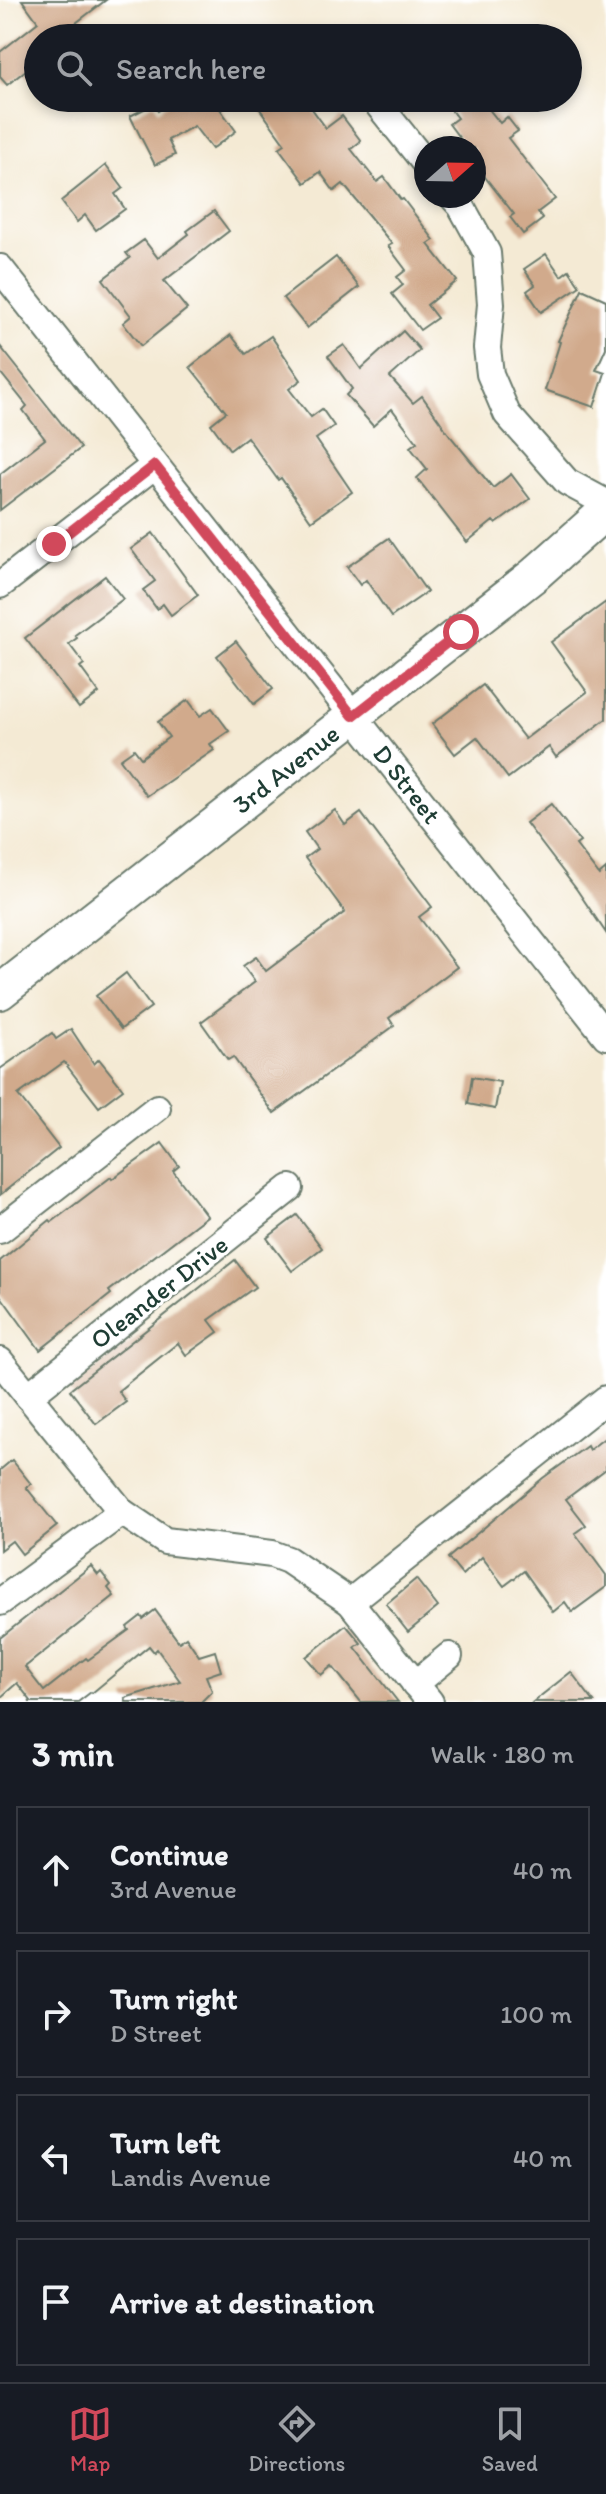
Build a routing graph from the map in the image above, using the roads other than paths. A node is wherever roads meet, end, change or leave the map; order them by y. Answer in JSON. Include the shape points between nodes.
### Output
{"nodes":[{"id":1,"x":384,"y":112,"type":"edge"},
{"id":2,"x":414,"y":149,"type":"edge"},
{"id":3,"x":462,"y":208,"type":"edge"},
{"id":4,"x":0,"y":268,"type":"edge"},
{"id":5,"x":155,"y":465,"type":"junction"},
{"id":6,"x":606,"y":503,"type":"edge"},
{"id":7,"x":606,"y":511,"type":"edge"},
{"id":8,"x":0,"y":585,"type":"edge"},
{"id":9,"x":353,"y":716,"type":"junction"},
{"id":10,"x":0,"y":992,"type":"edge"},
{"id":11,"x":606,"y":1036,"type":"edge"},
{"id":12,"x":157,"y":1108,"type":"dead end"},
{"id":13,"x":290,"y":1188,"type":"dead end"},
{"id":14,"x":0,"y":1230,"type":"edge"},
{"id":15,"x":0,"y":1361,"type":"edge"},
{"id":16,"x":28,"y":1396,"type":"junction"},
{"id":17,"x":606,"y":1399,"type":"edge"},
{"id":18,"x":122,"y":1512,"type":"junction"},
{"id":19,"x":0,"y":1602,"type":"edge"},
{"id":20,"x":350,"y":1602,"type":"junction"},
{"id":21,"x":449,"y":1656,"type":"dead end"},
{"id":22,"x":422,"y":1693,"type":"edge"}],
"edges":[{"from":1,"to":2,"type":"street"},
{"from":3,"to":6,"type":"street","via":[[487,253],[490,374],[507,414],[567,482]]},
{"from":4,"to":5,"type":"street","name":"D Street"},
{"from":5,"to":8,"type":"street"},
{"from":5,"to":9,"type":"street","name":"D Street"},
{"from":7,"to":9,"type":"main road","name":"3rd Avenue","via":[[534,575]]},
{"from":9,"to":10,"type":"main road","name":"3rd Avenue"},
{"from":9,"to":11,"type":"street","name":"D Street"},
{"from":12,"to":14,"type":"street"},
{"from":13,"to":16,"type":"street","name":"Oleander Drive"},
{"from":15,"to":16,"type":"street"},
{"from":16,"to":18,"type":"street"},
{"from":17,"to":20,"type":"street"},
{"from":18,"to":19,"type":"street"},
{"from":18,"to":20,"type":"street","via":[[165,1541],[288,1560]]},
{"from":20,"to":22,"type":"street"},
{"from":21,"to":22,"type":"street"}]}
